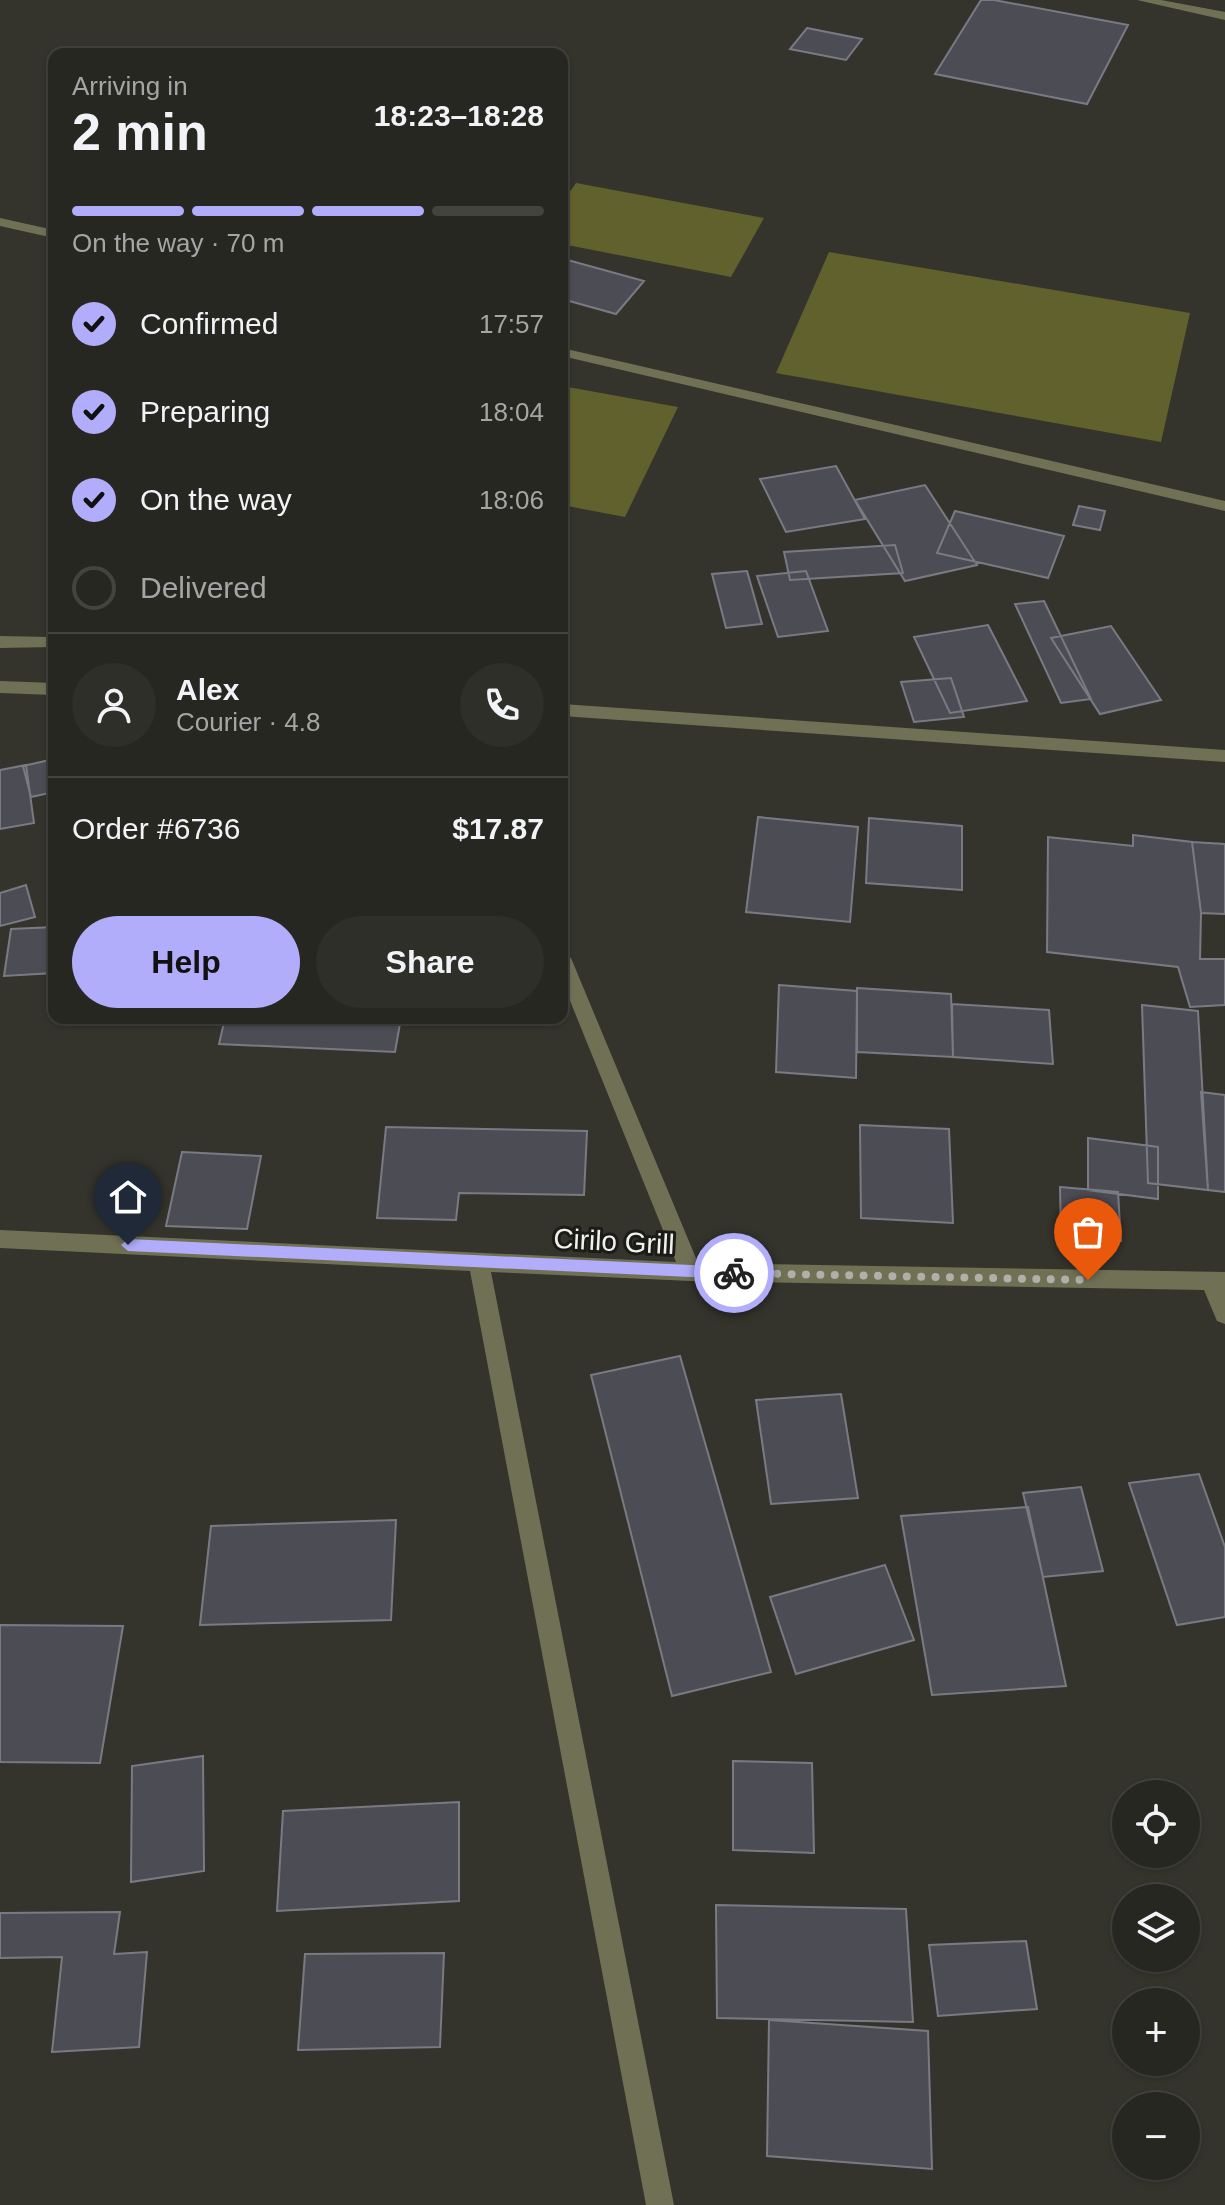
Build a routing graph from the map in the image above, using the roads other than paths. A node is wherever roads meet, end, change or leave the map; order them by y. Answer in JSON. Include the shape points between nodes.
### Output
{"nodes":[{"id":1,"x":1143,"y":0,"type":"edge"},
{"id":2,"x":1225,"y":16,"type":"edge"},
{"id":3,"x":0,"y":222,"type":"edge"},
{"id":4,"x":48,"y":233,"type":"edge"},
{"id":5,"x":568,"y":353,"type":"edge"},
{"id":6,"x":1219,"y":505,"type":"edge"},
{"id":7,"x":1225,"y":525,"type":"edge"},
{"id":8,"x":0,"y":642,"type":"edge"},
{"id":9,"x":48,"y":643,"type":"edge"},
{"id":10,"x":0,"y":687,"type":"edge"},
{"id":11,"x":48,"y":689,"type":"edge"},
{"id":12,"x":568,"y":710,"type":"edge"},
{"id":13,"x":1225,"y":756,"type":"edge"},
{"id":14,"x":568,"y":973,"type":"edge"},
{"id":15,"x":0,"y":1239,"type":"edge"},
{"id":16,"x":479,"y":1263,"type":"junction"},
{"id":17,"x":691,"y":1272,"type":"junction"},
{"id":18,"x":1218,"y":1282,"type":"edge"},
{"id":19,"x":1225,"y":1314,"type":"edge"},
{"id":20,"x":660,"y":2205,"type":"edge"}],
"edges":[{"from":1,"to":2,"type":"street"},
{"from":3,"to":4,"type":"street"},
{"from":5,"to":6,"type":"street"},
{"from":6,"to":7,"type":"street"},
{"from":8,"to":9,"type":"street"},
{"from":10,"to":11,"type":"street"},
{"from":12,"to":13,"type":"street"},
{"from":14,"to":17,"type":"street"},
{"from":15,"to":16,"type":"street","name":"Cirilo Grill"},
{"from":16,"to":17,"type":"street","name":"Cirilo Grill"},
{"from":16,"to":20,"type":"street"},
{"from":17,"to":18,"type":"street","name":"Cirilo Grill"},
{"from":18,"to":19,"type":"street"}]}
